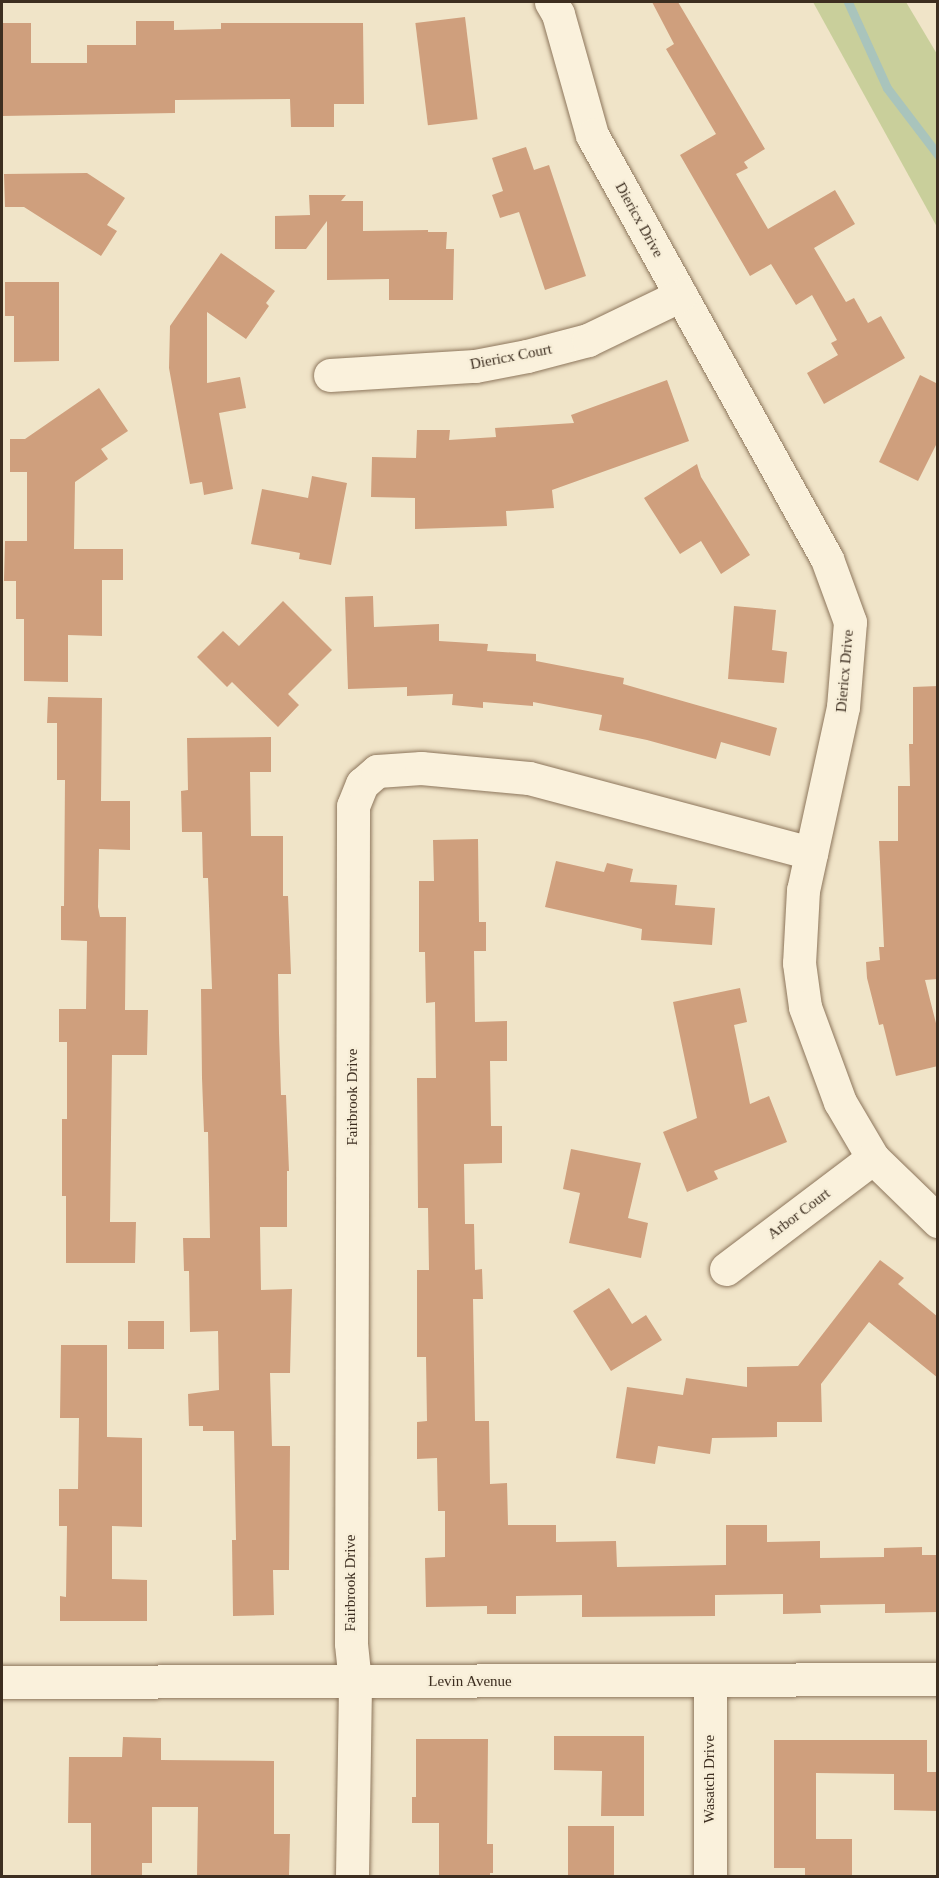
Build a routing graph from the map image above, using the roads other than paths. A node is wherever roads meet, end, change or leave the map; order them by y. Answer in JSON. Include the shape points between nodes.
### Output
{"nodes":[{"id":1,"x":551,"y":2,"type":"edge"},
{"id":2,"x":681,"y":295,"type":"junction"},
{"id":3,"x":330,"y":375,"type":"dead end"},
{"id":4,"x":811,"y":853,"type":"junction"},
{"id":5,"x":873,"y":1158,"type":"junction"},
{"id":6,"x":938,"y":1221,"type":"edge"},
{"id":7,"x":726,"y":1269,"type":"dead end"},
{"id":8,"x":938,"y":1679,"type":"edge"},
{"id":9,"x":2,"y":1682,"type":"edge"},
{"id":10,"x":355,"y":1682,"type":"junction"},
{"id":11,"x":710,"y":1682,"type":"junction"},
{"id":12,"x":352,"y":1876,"type":"edge"},
{"id":13,"x":710,"y":1876,"type":"edge"}],
"edges":[{"from":1,"to":2,"type":"street","name":"Diericx Drive","via":[[558,14],[592,135]]},
{"from":2,"to":3,"type":"street","name":"Diericx Court","via":[[588,340],[527,356],[475,366]]},
{"from":2,"to":4,"type":"street","name":"Diericx Drive","via":[[827,559],[850,622],[843,707]]},
{"from":4,"to":5,"type":"street","name":"Diericx Drive","via":[[803,890],[799,963],[805,1007],[840,1102]]},
{"from":4,"to":10,"type":"street","name":"Fairbrook Drive","via":[[529,778],[421,768],[377,771],[362,784],[353,806],[351,1643]]},
{"from":5,"to":6,"type":"street","name":"Diericx Drive"},
{"from":5,"to":7,"type":"street","name":"Arbor Court"},
{"from":8,"to":11,"type":"street","name":"Levin Avenue"},
{"from":9,"to":10,"type":"street","name":"Levin Avenue"},
{"from":10,"to":11,"type":"street","name":"Levin Avenue"},
{"from":10,"to":12,"type":"street","name":"Fairbrook Drive"},
{"from":11,"to":13,"type":"street","name":"Wasatch Drive"}]}
